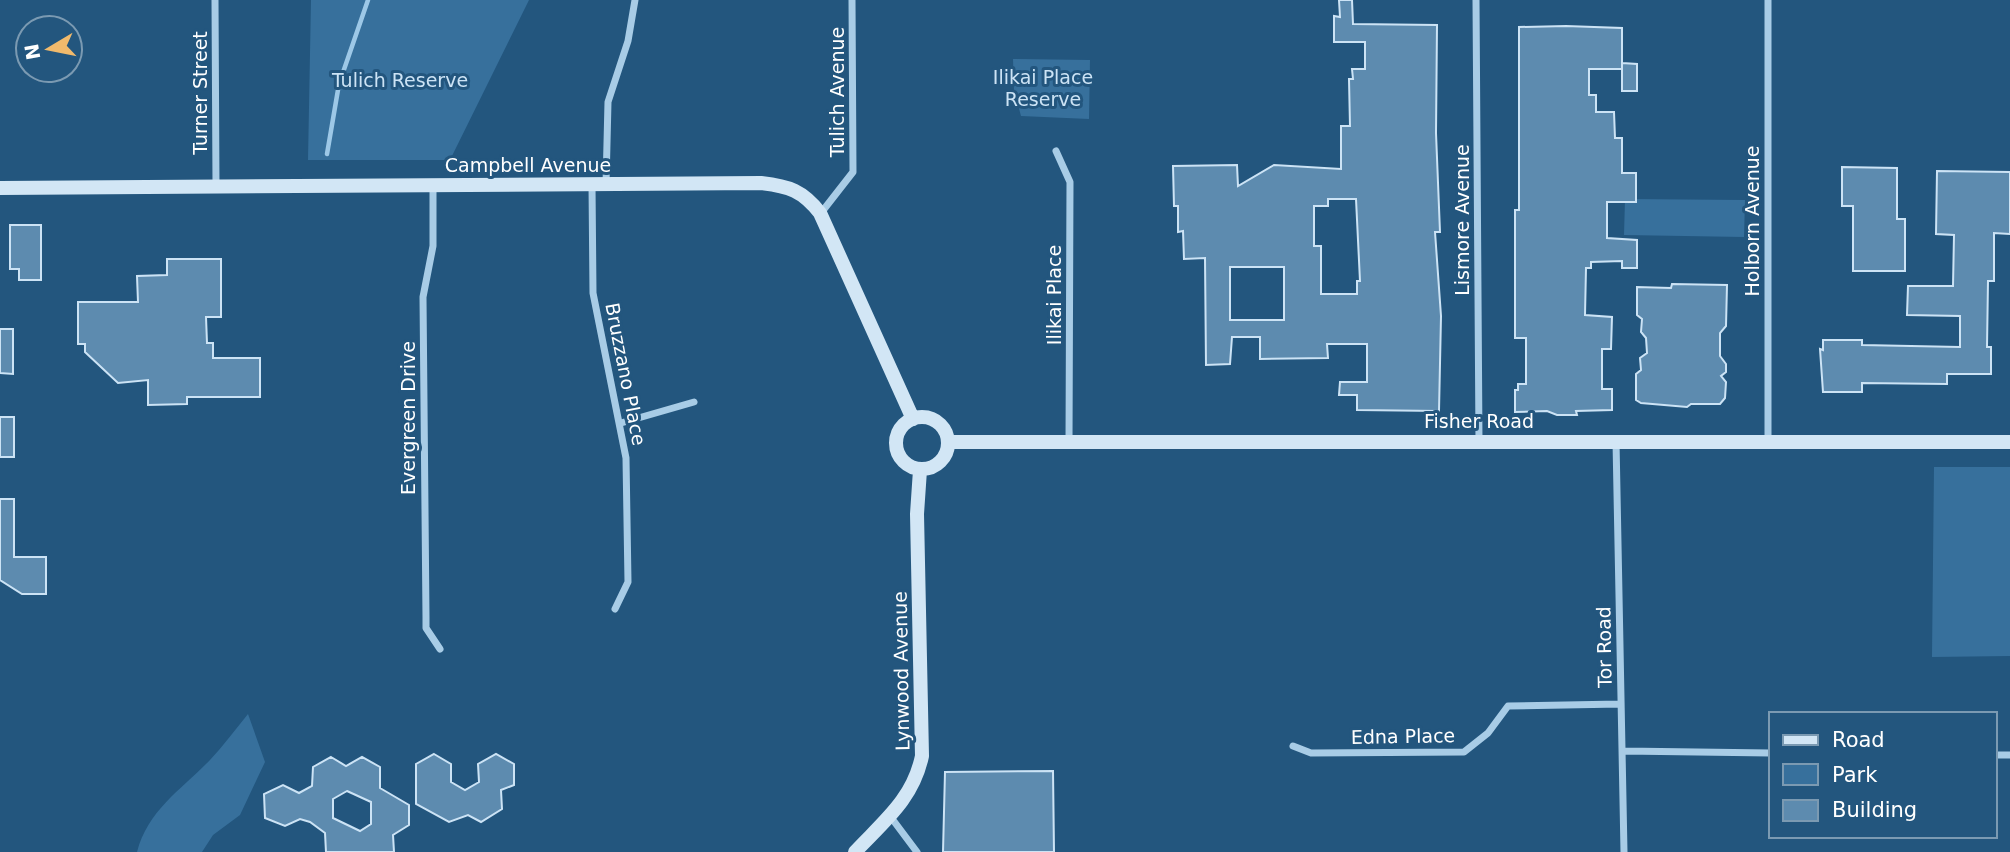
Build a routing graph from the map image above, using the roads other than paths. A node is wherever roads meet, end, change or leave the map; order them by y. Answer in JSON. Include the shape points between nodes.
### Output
{"nodes":[{"id":1,"x":215,"y":0,"type":"edge"},
{"id":2,"x":635,"y":0,"type":"edge"},
{"id":3,"x":852,"y":0,"type":"edge"},
{"id":4,"x":1476,"y":0,"type":"edge"},
{"id":5,"x":1768,"y":0,"type":"edge"},
{"id":6,"x":1056,"y":151,"type":"dead end"},
{"id":7,"x":433,"y":184,"type":"junction"},
{"id":8,"x":216,"y":185,"type":"junction"},
{"id":9,"x":599,"y":185,"type":"junction"},
{"id":10,"x":0,"y":188,"type":"edge"},
{"id":11,"x":820,"y":213,"type":"junction"},
{"id":12,"x":694,"y":402,"type":"dead end"},
{"id":13,"x":913,"y":419,"type":"junction"},
{"id":14,"x":621,"y":423,"type":"junction"},
{"id":15,"x":1069,"y":441,"type":"junction"},
{"id":16,"x":1479,"y":441,"type":"junction"},
{"id":17,"x":1616,"y":441,"type":"junction"},
{"id":18,"x":948,"y":442,"type":"junction"},
{"id":19,"x":2010,"y":442,"type":"edge"},
{"id":20,"x":1768,"y":443,"type":"junction"},
{"id":21,"x":920,"y":470,"type":"junction"},
{"id":22,"x":615,"y":609,"type":"dead end"},
{"id":23,"x":440,"y":649,"type":"dead end"},
{"id":24,"x":1620,"y":704,"type":"junction"},
{"id":25,"x":1293,"y":746,"type":"dead end"},
{"id":26,"x":1624,"y":751,"type":"junction"},
{"id":27,"x":1769,"y":752,"type":"edge"},
{"id":28,"x":890,"y":816,"type":"junction"},
{"id":29,"x":855,"y":852,"type":"edge"},
{"id":30,"x":917,"y":852,"type":"edge"},
{"id":31,"x":1624,"y":852,"type":"edge"}],
"edges":[{"from":1,"to":8,"type":"street","name":"Turner Street"},
{"from":2,"to":9,"type":"street","name":"Bruzzano Place","via":[[628,41],[608,102]]},
{"from":3,"to":11,"type":"street","name":"Tulich Avenue","via":[[853,172]]},
{"from":4,"to":16,"type":"street","name":"Lismore Avenue"},
{"from":5,"to":20,"type":"street","name":"Holborn Avenue"},
{"from":6,"to":15,"type":"street","name":"Ilikai Place","via":[[1070,182]]},
{"from":7,"to":8,"type":"main road","name":"Campbell Avenue"},
{"from":7,"to":9,"type":"main road","name":"Campbell Avenue"},
{"from":7,"to":23,"type":"street","name":"Evergreen Drive","via":[[433,246],[423,297],[426,628]]},
{"from":8,"to":10,"type":"main road","name":"Campbell Avenue"},
{"from":9,"to":11,"type":"main road","name":"Campbell Avenue","via":[[776,185],[796,189]]},
{"from":9,"to":14,"type":"street","name":"Bruzzano Place","via":[[593,293]]},
{"from":11,"to":13,"type":"main road","name":"Campbell Avenue"},
{"from":12,"to":14,"type":"street"},
{"from":13,"to":18,"type":"main road","via":[[934,420],[944,429]]},
{"from":13,"to":21,"type":"main road","via":[[900,430],[896,447],[904,462]]},
{"from":14,"to":22,"type":"street","name":"Bruzzano Place","via":[[629,558],[628,582]]},
{"from":15,"to":16,"type":"main road","name":"Fisher Road"},
{"from":15,"to":18,"type":"main road","name":"Fisher Road"},
{"from":16,"to":17,"type":"main road","name":"Fisher Road"},
{"from":17,"to":20,"type":"main road","name":"Fisher Road"},
{"from":17,"to":24,"type":"street","name":"Tor Road"},
{"from":18,"to":21,"type":"main road","via":[[948,451],[937,465]]},
{"from":19,"to":20,"type":"main road","name":"Fisher Road"},
{"from":21,"to":28,"type":"main road","name":"Lynwood Avenue","via":[[922,756],[918,779]]},
{"from":24,"to":25,"type":"street","name":"Edna Place","via":[[1508,706],[1488,733],[1464,752],[1311,753]]},
{"from":24,"to":26,"type":"street","name":"Tor Road"},
{"from":26,"to":27,"type":"street"},
{"from":26,"to":31,"type":"street","name":"Tor Road"},
{"from":28,"to":29,"type":"main road","name":"Lynwood Avenue"},
{"from":28,"to":30,"type":"street"}]}
